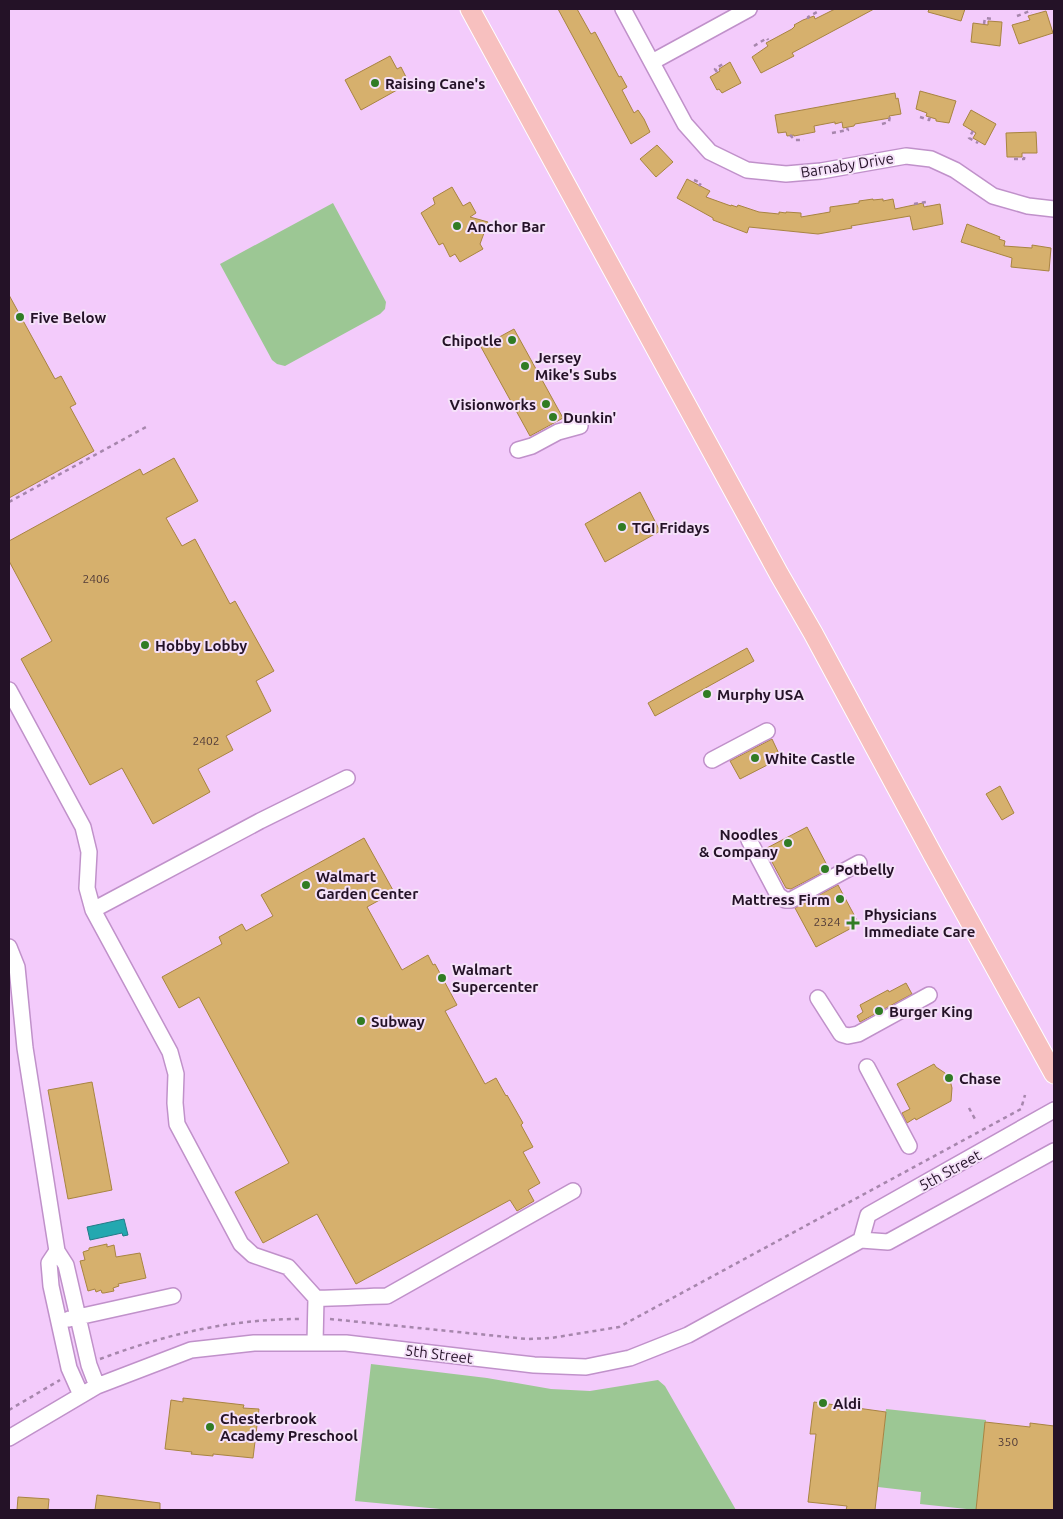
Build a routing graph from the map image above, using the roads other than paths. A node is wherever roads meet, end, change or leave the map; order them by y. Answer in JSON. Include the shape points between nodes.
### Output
{"nodes":[{"id":1,"x":470,"y":9,"type":"edge"},
{"id":2,"x":623,"y":9,"type":"edge"},
{"id":3,"x":749,"y":9,"type":"edge"},
{"id":4,"x":652,"y":62,"type":"junction"},
{"id":5,"x":1054,"y":209,"type":"edge"},
{"id":6,"x":580,"y":426,"type":"dead end"},
{"id":7,"x":518,"y":450,"type":"dead end"},
{"id":8,"x":9,"y":690,"type":"edge"},
{"id":9,"x":767,"y":730,"type":"dead end"},
{"id":10,"x":712,"y":760,"type":"dead end"},
{"id":11,"x":346,"y":778,"type":"dead end"},
{"id":12,"x":749,"y":840,"type":"dead end"},
{"id":13,"x":859,"y":863,"type":"dead end"},
{"id":14,"x":93,"y":910,"type":"junction"},
{"id":15,"x":9,"y":947,"type":"edge"},
{"id":16,"x":929,"y":995,"type":"dead end"},
{"id":17,"x":818,"y":998,"type":"dead end"},
{"id":18,"x":866,"y":1067,"type":"dead end"},
{"id":19,"x":1054,"y":1074,"type":"edge"},
{"id":20,"x":1054,"y":1110,"type":"edge"},
{"id":21,"x":909,"y":1146,"type":"dead end"},
{"id":22,"x":1054,"y":1151,"type":"edge"},
{"id":23,"x":573,"y":1191,"type":"dead end"},
{"id":24,"x":861,"y":1240,"type":"junction"},
{"id":25,"x":57,"y":1251,"type":"junction"},
{"id":26,"x":72,"y":1289,"type":"junction"},
{"id":27,"x":52,"y":1293,"type":"junction"},
{"id":28,"x":173,"y":1296,"type":"dead end"},
{"id":29,"x":316,"y":1298,"type":"junction"},
{"id":30,"x":78,"y":1317,"type":"junction"},
{"id":31,"x":58,"y":1322,"type":"junction"},
{"id":32,"x":314,"y":1343,"type":"junction"},
{"id":33,"x":96,"y":1386,"type":"junction"},
{"id":34,"x":81,"y":1394,"type":"junction"},
{"id":35,"x":9,"y":1438,"type":"edge"}],
"edges":[{"from":1,"to":19,"type":"main road"},
{"from":2,"to":4,"type":"street","name":"Barnaby Drive"},
{"from":3,"to":4,"type":"street"},
{"from":4,"to":5,"type":"street","name":"Barnaby Drive","via":[[684,124],[710,152],[748,170],[786,174],[906,156],[930,159],[955,170],[993,196]]},
{"from":6,"to":7,"type":"street"},
{"from":8,"to":14,"type":"street","via":[[83,827],[89,852],[87,888]]},
{"from":9,"to":10,"type":"street"},
{"from":11,"to":14,"type":"street"},
{"from":12,"to":13,"type":"street","via":[[778,894],[785,900],[791,900]]},
{"from":14,"to":29,"type":"street","via":[[170,1052],[176,1074],[177,1124],[241,1244],[253,1255],[288,1267]]},
{"from":15,"to":25,"type":"street","via":[[17,966],[25,1048]]},
{"from":16,"to":17,"type":"street","via":[[858,1034],[848,1036],[840,1034]]},
{"from":18,"to":21,"type":"street"},
{"from":20,"to":24,"type":"street","name":"5th Street","via":[[868,1215]]},
{"from":22,"to":24,"type":"street","via":[[888,1242]]},
{"from":23,"to":29,"type":"street","via":[[387,1296]]},
{"from":24,"to":32,"type":"street","name":"5th Street","via":[[688,1335],[630,1358],[586,1367],[534,1366],[346,1343]]},
{"from":25,"to":26,"type":"street","via":[[66,1265]]},
{"from":25,"to":27,"type":"street","via":[[49,1263]]},
{"from":26,"to":27,"type":"street"},
{"from":26,"to":30,"type":"street"},
{"from":27,"to":31,"type":"street"},
{"from":28,"to":30,"type":"street"},
{"from":29,"to":32,"type":"street"},
{"from":30,"to":31,"type":"street"},
{"from":30,"to":33,"type":"street"},
{"from":31,"to":34,"type":"street","via":[[69,1368]]},
{"from":32,"to":33,"type":"street","name":"5th Street","via":[[254,1343],[191,1350]]},
{"from":33,"to":34,"type":"street","name":"5th Street"},
{"from":34,"to":35,"type":"street","name":"5th Street"}]}
